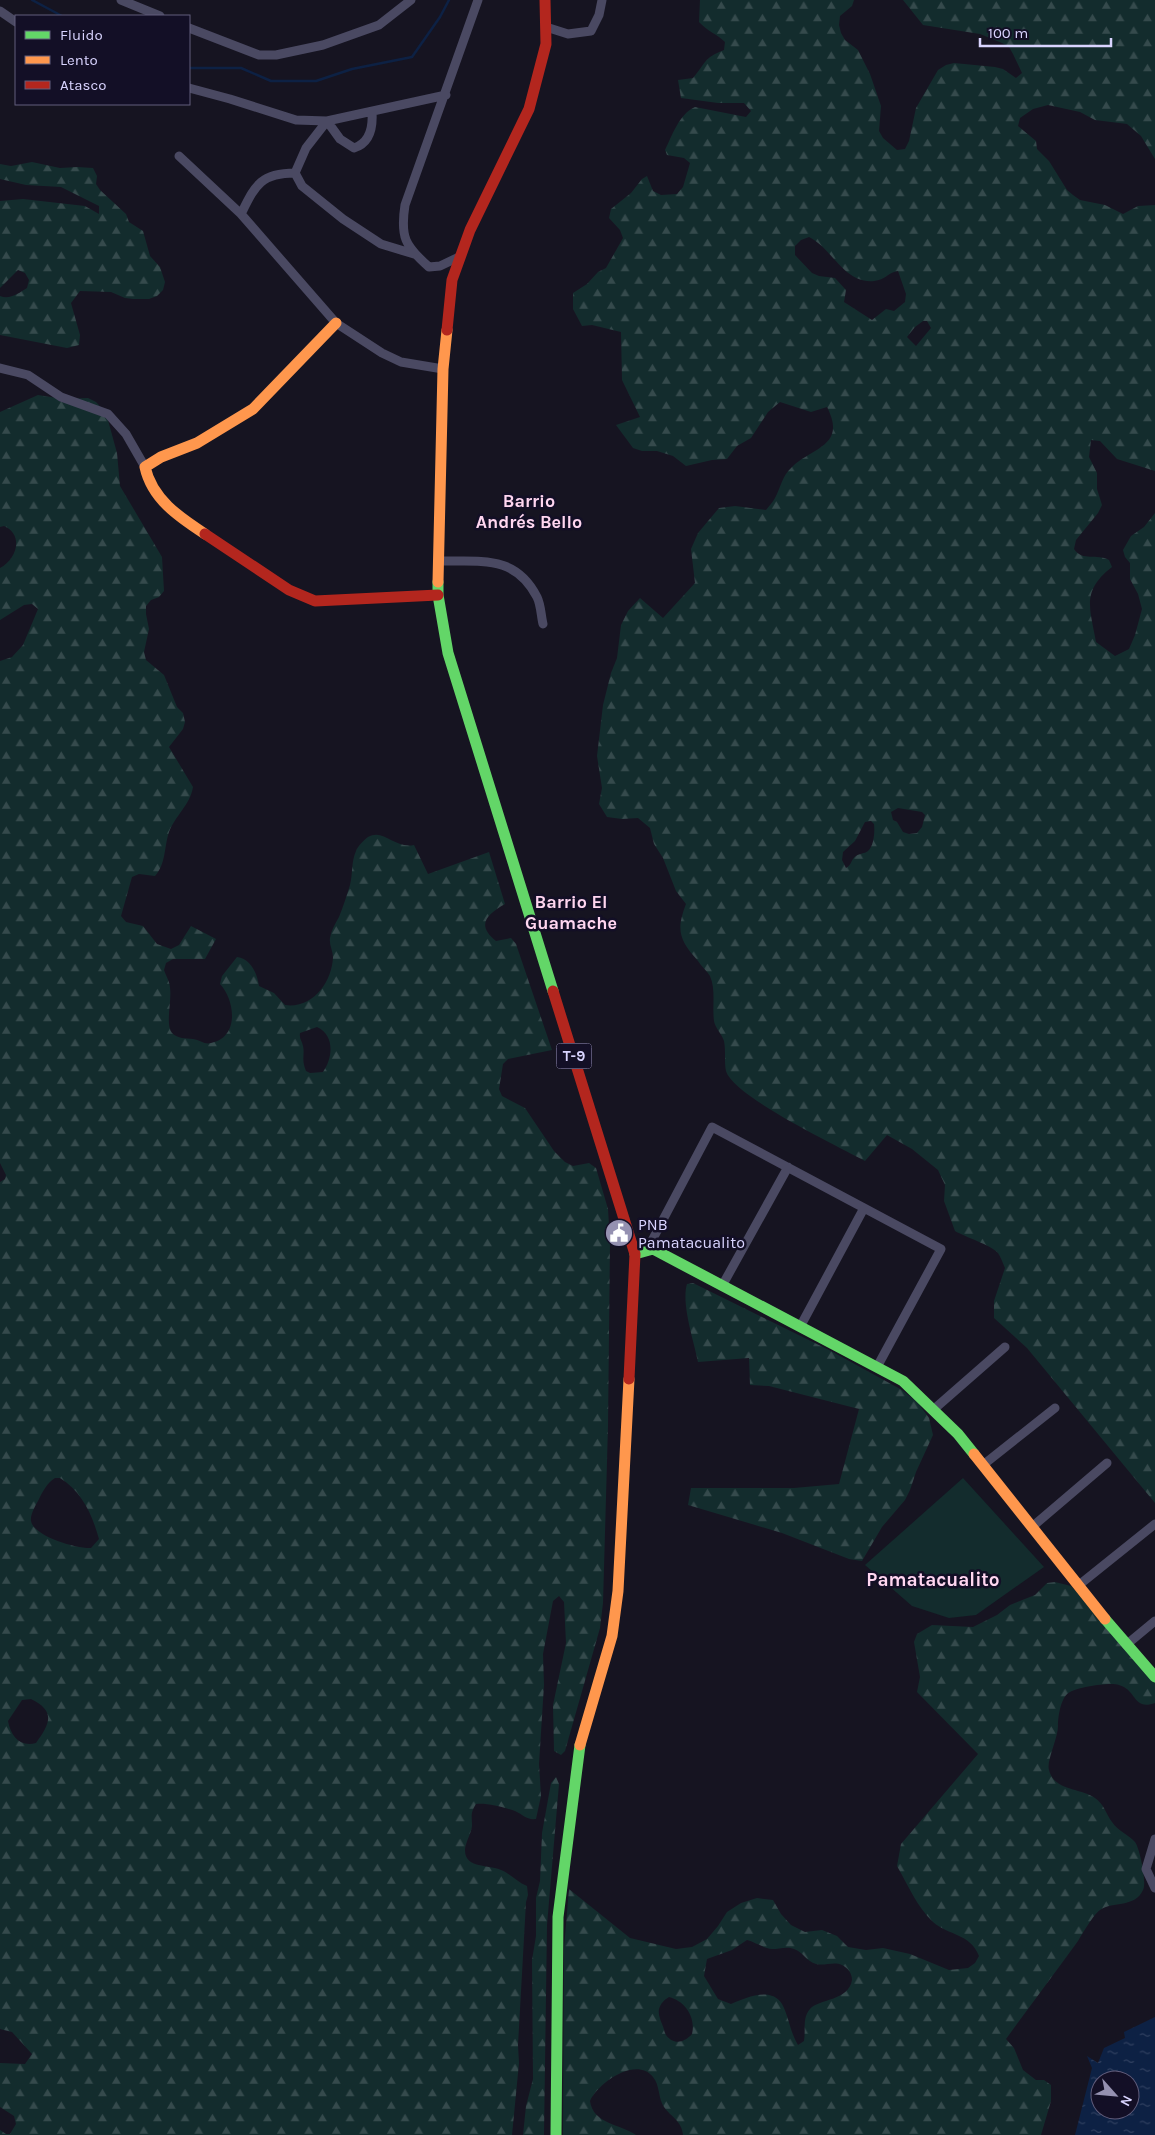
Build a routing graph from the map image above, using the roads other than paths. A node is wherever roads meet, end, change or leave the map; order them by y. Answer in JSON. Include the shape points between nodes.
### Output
{"nodes":[{"id":1,"x":121,"y":0,"type":"edge"},
{"id":2,"x":411,"y":0,"type":"edge"},
{"id":3,"x":478,"y":0,"type":"edge"},
{"id":4,"x":545,"y":0,"type":"edge"},
{"id":5,"x":602,"y":0,"type":"edge"},
{"id":6,"x":0,"y":11,"type":"edge"},
{"id":7,"x":158,"y":15,"type":"edge"},
{"id":8,"x":15,"y":21,"type":"edge"},
{"id":9,"x":546,"y":27,"type":"junction"},
{"id":10,"x":190,"y":28,"type":"edge"},
{"id":11,"x":190,"y":88,"type":"edge"},
{"id":12,"x":446,"y":95,"type":"junction"},
{"id":13,"x":372,"y":112,"type":"junction"},
{"id":14,"x":327,"y":122,"type":"junction"},
{"id":15,"x":179,"y":156,"type":"dead end"},
{"id":16,"x":294,"y":173,"type":"junction"},
{"id":17,"x":241,"y":214,"type":"junction"},
{"id":18,"x":414,"y":254,"type":"junction"},
{"id":19,"x":460,"y":257,"type":"junction"},
{"id":20,"x":336,"y":323,"type":"junction"},
{"id":21,"x":0,"y":368,"type":"edge"},
{"id":22,"x":443,"y":369,"type":"junction"},
{"id":23,"x":145,"y":467,"type":"junction"},
{"id":24,"x":439,"y":562,"type":"junction"},
{"id":25,"x":438,"y":595,"type":"junction"},
{"id":26,"x":543,"y":624,"type":"dead end"},
{"id":27,"x":788,"y":1167,"type":"junction"},
{"id":28,"x":864,"y":1208,"type":"junction"},
{"id":29,"x":647,"y":1250,"type":"junction"},
{"id":30,"x":635,"y":1254,"type":"junction"},
{"id":31,"x":722,"y":1286,"type":"junction"},
{"id":32,"x":800,"y":1326,"type":"junction"},
{"id":33,"x":1005,"y":1347,"type":"dead end"},
{"id":34,"x":876,"y":1367,"type":"junction"},
{"id":35,"x":1055,"y":1408,"type":"dead end"},
{"id":36,"x":933,"y":1410,"type":"junction"},
{"id":37,"x":1108,"y":1463,"type":"dead end"},
{"id":38,"x":983,"y":1465,"type":"junction"},
{"id":39,"x":1155,"y":1524,"type":"edge"},
{"id":40,"x":1032,"y":1527,"type":"junction"},
{"id":41,"x":1079,"y":1586,"type":"junction"},
{"id":42,"x":1155,"y":1622,"type":"edge"},
{"id":43,"x":1126,"y":1645,"type":"junction"},
{"id":44,"x":1155,"y":1677,"type":"edge"},
{"id":45,"x":1155,"y":1839,"type":"edge"},
{"id":46,"x":1155,"y":1888,"type":"edge"},
{"id":47,"x":556,"y":2135,"type":"edge"}],
"edges":[{"from":1,"to":7,"type":"street"},
{"from":2,"to":10,"type":"street","via":[[370,29],[323,45],[276,55],[259,55]]},
{"from":3,"to":12,"type":"street"},
{"from":4,"to":9,"type":"main road","number":"T-9"},
{"from":5,"to":9,"type":"street","via":[[600,15],[591,31],[568,34]]},
{"from":6,"to":8,"type":"street"},
{"from":9,"to":19,"type":"main road","number":"T-9","via":[[546,44],[529,109]]},
{"from":11,"to":14,"type":"street","via":[[296,120]]},
{"from":12,"to":13,"type":"street"},
{"from":12,"to":18,"type":"street","via":[[405,205],[402,225]]},
{"from":13,"to":14,"type":"street"},
{"from":13,"to":14,"type":"street","via":[[370,135],[362,145],[354,148],[340,139]]},
{"from":14,"to":16,"type":"street","via":[[306,148]]},
{"from":15,"to":17,"type":"street"},
{"from":16,"to":17,"type":"street","via":[[278,173],[264,179],[252,191]]},
{"from":16,"to":18,"type":"street","via":[[302,186],[343,219],[381,244]]},
{"from":17,"to":20,"type":"street"},
{"from":18,"to":19,"type":"street","via":[[429,267]]},
{"from":19,"to":22,"type":"main road","number":"T-9","via":[[452,280]]},
{"from":20,"to":22,"type":"street","via":[[401,362]]},
{"from":20,"to":23,"type":"main road","via":[[253,409],[197,443]]},
{"from":21,"to":23,"type":"street","via":[[28,375],[61,397],[108,414],[126,434]]},
{"from":22,"to":24,"type":"main road","number":"T-9"},
{"from":23,"to":25,"type":"main road","via":[[147,479],[178,517],[289,590],[315,601]]},
{"from":24,"to":25,"type":"main road","number":"T-9"},
{"from":24,"to":26,"type":"street","via":[[492,562],[508,566],[524,578],[538,598]]},
{"from":25,"to":30,"type":"main road","number":"T-9","via":[[448,653]]},
{"from":27,"to":28,"type":"street"},
{"from":27,"to":29,"type":"street","via":[[712,1127]]},
{"from":27,"to":31,"type":"street"},
{"from":28,"to":32,"type":"street"},
{"from":28,"to":34,"type":"street","via":[[940,1249]]},
{"from":29,"to":30,"type":"main road"},
{"from":29,"to":31,"type":"main road","via":[[653,1249]]},
{"from":30,"to":47,"type":"main road","number":"T-9","via":[[618,1591],[612,1636],[578,1753],[558,1917]]},
{"from":31,"to":32,"type":"main road"},
{"from":32,"to":34,"type":"main road"},
{"from":33,"to":36,"type":"street"},
{"from":34,"to":36,"type":"main road","via":[[903,1381]]},
{"from":35,"to":38,"type":"street"},
{"from":36,"to":38,"type":"main road"},
{"from":37,"to":40,"type":"street"},
{"from":38,"to":40,"type":"main road"},
{"from":39,"to":41,"type":"street"},
{"from":40,"to":41,"type":"main road"},
{"from":41,"to":43,"type":"main road"},
{"from":42,"to":43,"type":"street"},
{"from":43,"to":44,"type":"main road"},
{"from":45,"to":46,"type":"street","via":[[1146,1869]]}]}
